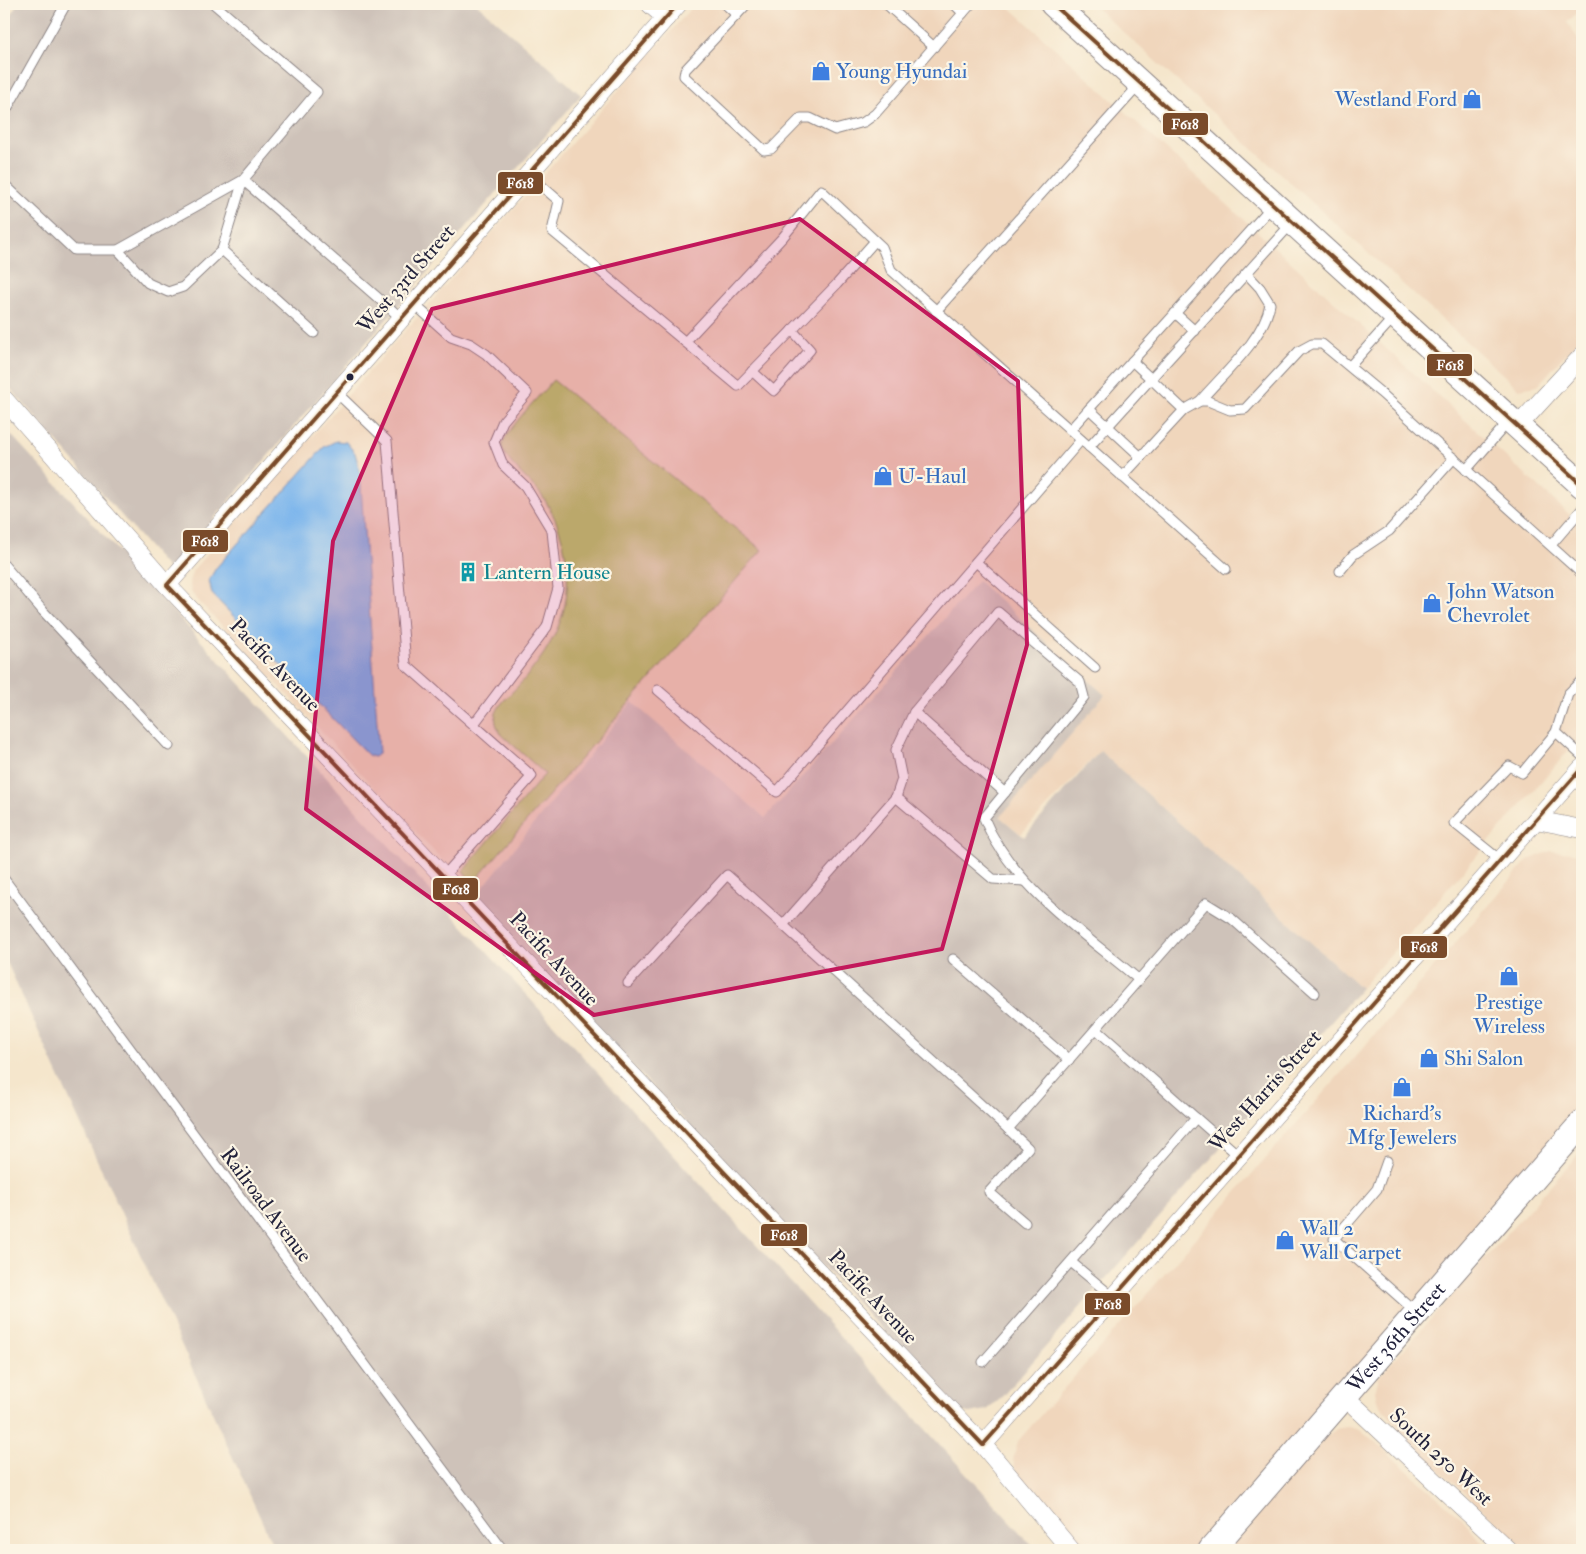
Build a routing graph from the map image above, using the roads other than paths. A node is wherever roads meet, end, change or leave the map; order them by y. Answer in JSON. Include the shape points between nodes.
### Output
{"nodes":[{"id":1,"x":66,"y":4,"type":"edge"},
{"id":2,"x":214,"y":4,"type":"edge"},
{"id":3,"x":650,"y":4,"type":"edge"},
{"id":4,"x":678,"y":4,"type":"edge"},
{"id":5,"x":725,"y":4,"type":"edge"},
{"id":6,"x":747,"y":4,"type":"edge"},
{"id":7,"x":886,"y":4,"type":"edge"},
{"id":8,"x":954,"y":4,"type":"edge"},
{"id":9,"x":971,"y":4,"type":"edge"},
{"id":10,"x":1053,"y":4,"type":"edge"},
{"id":11,"x":963,"y":13,"type":"junction"},
{"id":12,"x":737,"y":15,"type":"junction"},
{"id":13,"x":666,"y":18,"type":"junction"},
{"id":14,"x":934,"y":47,"type":"junction"},
{"id":15,"x":1140,"y":84,"type":"junction"},
{"id":16,"x":4,"y":114,"type":"edge"},
{"id":17,"x":528,"y":174,"type":"junction"},
{"id":18,"x":243,"y":180,"type":"junction"},
{"id":19,"x":4,"y":184,"type":"edge"},
{"id":20,"x":1273,"y":204,"type":"junction"},
{"id":21,"x":1293,"y":223,"type":"junction"},
{"id":22,"x":875,"y":241,"type":"junction"},
{"id":23,"x":118,"y":250,"type":"junction"},
{"id":24,"x":222,"y":250,"type":"junction"},
{"id":25,"x":1246,"y":274,"type":"junction"},
{"id":26,"x":414,"y":304,"type":"junction"},
{"id":27,"x":936,"y":311,"type":"junction"},
{"id":28,"x":1175,"y":313,"type":"junction"},
{"id":29,"x":1395,"y":316,"type":"junction"},
{"id":30,"x":401,"y":318,"type":"junction"},
{"id":31,"x":792,"y":330,"type":"junction"},
{"id":32,"x":1195,"y":331,"type":"junction"},
{"id":33,"x":314,"y":333,"type":"dead end"},
{"id":34,"x":685,"y":342,"type":"junction"},
{"id":35,"x":1582,"y":356,"type":"edge"},
{"id":36,"x":1132,"y":362,"type":"junction"},
{"id":37,"x":1350,"y":366,"type":"junction"},
{"id":38,"x":752,"y":372,"type":"junction"},
{"id":39,"x":1151,"y":379,"type":"junction"},
{"id":40,"x":336,"y":392,"type":"junction"},
{"id":41,"x":4,"y":399,"type":"edge"},
{"id":42,"x":1200,"y":401,"type":"junction"},
{"id":43,"x":1089,"y":409,"type":"junction"},
{"id":44,"x":1184,"y":410,"type":"junction"},
{"id":45,"x":1514,"y":424,"type":"junction"},
{"id":46,"x":1108,"y":427,"type":"junction"},
{"id":47,"x":1070,"y":430,"type":"junction"},
{"id":48,"x":1081,"y":440,"type":"junction"},
{"id":49,"x":1089,"y":447,"type":"junction"},
{"id":50,"x":1141,"y":457,"type":"junction"},
{"id":51,"x":1454,"y":458,"type":"junction"},
{"id":52,"x":1466,"y":470,"type":"junction"},
{"id":53,"x":1122,"y":477,"type":"junction"},
{"id":54,"x":1582,"y":486,"type":"edge"},
{"id":55,"x":1582,"y":509,"type":"edge"},
{"id":56,"x":1551,"y":545,"type":"junction"},
{"id":57,"x":976,"y":562,"type":"junction"},
{"id":58,"x":4,"y":565,"type":"edge"},
{"id":59,"x":1226,"y":569,"type":"dead end"},
{"id":60,"x":1340,"y":571,"type":"dead end"},
{"id":61,"x":1582,"y":574,"type":"edge"},
{"id":62,"x":167,"y":585,"type":"junction"},
{"id":63,"x":1095,"y":668,"type":"dead end"},
{"id":64,"x":1582,"y":680,"type":"edge"},
{"id":65,"x":658,"y":690,"type":"dead end"},
{"id":66,"x":914,"y":712,"type":"junction"},
{"id":67,"x":474,"y":724,"type":"junction"},
{"id":68,"x":1556,"y":732,"type":"junction"},
{"id":69,"x":169,"y":746,"type":"dead end"},
{"id":70,"x":1582,"y":756,"type":"edge"},
{"id":71,"x":1582,"y":768,"type":"edge"},
{"id":72,"x":1005,"y":793,"type":"junction"},
{"id":73,"x":896,"y":797,"type":"junction"},
{"id":74,"x":1536,"y":820,"type":"junction"},
{"id":75,"x":1582,"y":829,"type":"edge"},
{"id":76,"x":1500,"y":860,"type":"junction"},
{"id":77,"x":444,"y":876,"type":"junction"},
{"id":78,"x":4,"y":879,"type":"edge"},
{"id":79,"x":1024,"y":881,"type":"junction"},
{"id":80,"x":783,"y":924,"type":"junction"},
{"id":81,"x":953,"y":959,"type":"dead end"},
{"id":82,"x":1139,"y":980,"type":"junction"},
{"id":83,"x":628,"y":983,"type":"dead end"},
{"id":84,"x":1315,"y":993,"type":"dead end"},
{"id":85,"x":1096,"y":1029,"type":"junction"},
{"id":86,"x":1069,"y":1060,"type":"junction"},
{"id":87,"x":1196,"y":1118,"type":"junction"},
{"id":88,"x":1582,"y":1123,"type":"edge"},
{"id":89,"x":1008,"y":1129,"type":"junction"},
{"id":90,"x":1238,"y":1155,"type":"junction"},
{"id":91,"x":1387,"y":1161,"type":"dead end"},
{"id":92,"x":1025,"y":1224,"type":"dead end"},
{"id":93,"x":1072,"y":1262,"type":"junction"},
{"id":94,"x":1113,"y":1297,"type":"junction"},
{"id":95,"x":1416,"y":1312,"type":"junction"},
{"id":96,"x":983,"y":1362,"type":"dead end"},
{"id":97,"x":1344,"y":1396,"type":"junction"},
{"id":98,"x":982,"y":1445,"type":"junction"},
{"id":99,"x":503,"y":1550,"type":"edge"},
{"id":100,"x":1071,"y":1550,"type":"edge"},
{"id":101,"x":1210,"y":1550,"type":"edge"},
{"id":102,"x":1508,"y":1550,"type":"edge"}],
"edges":[{"from":1,"to":16,"type":"lane"},
{"from":2,"to":18,"type":"lane","via":[[316,92]]},
{"from":3,"to":13,"type":"street"},
{"from":4,"to":13,"type":"street","name":"West 33rd Street"},
{"from":5,"to":12,"type":"lane"},
{"from":6,"to":12,"type":"lane"},
{"from":7,"to":14,"type":"lane"},
{"from":8,"to":11,"type":"lane"},
{"from":9,"to":11,"type":"lane"},
{"from":10,"to":15,"type":"main road"},
{"from":11,"to":14,"type":"lane"},
{"from":12,"to":14,"type":"lane","via":[[685,70],[684,76],[764,150],[771,149],[801,118],[810,118],[834,130],[864,122],[875,114]]},
{"from":13,"to":17,"type":"street","name":"West 33rd Street"},
{"from":15,"to":20,"type":"main road"},
{"from":15,"to":27,"type":"lane"},
{"from":17,"to":26,"type":"street","name":"West 33rd Street"},
{"from":17,"to":34,"type":"lane","via":[[559,201],[552,231]]},
{"from":18,"to":23,"type":"lane"},
{"from":18,"to":24,"type":"lane"},
{"from":18,"to":30,"type":"lane"},
{"from":19,"to":23,"type":"lane","via":[[74,250]]},
{"from":20,"to":21,"type":"main road"},
{"from":20,"to":28,"type":"lane"},
{"from":21,"to":25,"type":"lane"},
{"from":21,"to":29,"type":"main road"},
{"from":22,"to":27,"type":"lane","via":[[882,247],[891,270]]},
{"from":22,"to":31,"type":"lane"},
{"from":22,"to":34,"type":"lane","via":[[821,190],[783,237]]},
{"from":23,"to":24,"type":"lane","via":[[148,283],[168,292],[183,288]]},
{"from":24,"to":33,"type":"lane"},
{"from":25,"to":32,"type":"lane"},
{"from":25,"to":42,"type":"lane","via":[[1270,304],[1268,314],[1262,329]]},
{"from":26,"to":30,"type":"street","name":"West 33rd Street"},
{"from":26,"to":67,"type":"lane","via":[[451,336],[486,354],[527,393],[503,421],[494,442],[503,464],[525,486],[552,531],[558,588],[547,627]]},
{"from":27,"to":47,"type":"lane"},
{"from":28,"to":32,"type":"lane"},
{"from":28,"to":36,"type":"lane"},
{"from":29,"to":37,"type":"lane"},
{"from":29,"to":45,"type":"main road"},
{"from":30,"to":40,"type":"street","name":"West 33rd Street"},
{"from":31,"to":38,"type":"lane"},
{"from":31,"to":38,"type":"lane","via":[[810,350],[774,391]]},
{"from":32,"to":39,"type":"lane"},
{"from":34,"to":38,"type":"lane","via":[[738,386]]},
{"from":35,"to":45,"type":"street"},
{"from":36,"to":39,"type":"lane"},
{"from":36,"to":43,"type":"lane"},
{"from":37,"to":42,"type":"lane","via":[[1322,344],[1312,344],[1299,350],[1245,409],[1230,410]]},
{"from":37,"to":51,"type":"lane"},
{"from":39,"to":44,"type":"lane"},
{"from":39,"to":46,"type":"lane"},
{"from":40,"to":62,"type":"street","name":"West 33rd Street"},
{"from":40,"to":67,"type":"lane","via":[[387,441],[406,666]]},
{"from":41,"to":62,"type":"street","name":"Pacific Avenue"},
{"from":42,"to":44,"type":"lane"},
{"from":43,"to":46,"type":"lane"},
{"from":43,"to":47,"type":"lane"},
{"from":44,"to":50,"type":"lane"},
{"from":45,"to":52,"type":"lane"},
{"from":45,"to":54,"type":"main road"},
{"from":46,"to":49,"type":"lane"},
{"from":46,"to":50,"type":"lane"},
{"from":47,"to":48,"type":"lane"},
{"from":48,"to":49,"type":"lane"},
{"from":48,"to":57,"type":"lane"},
{"from":49,"to":53,"type":"lane"},
{"from":50,"to":53,"type":"lane"},
{"from":51,"to":52,"type":"lane"},
{"from":51,"to":60,"type":"lane","via":[[1389,531],[1353,555]]},
{"from":52,"to":56,"type":"lane"},
{"from":53,"to":59,"type":"lane"},
{"from":55,"to":56,"type":"lane"},
{"from":56,"to":61,"type":"lane"},
{"from":57,"to":63,"type":"lane"},
{"from":57,"to":65,"type":"lane","via":[[777,792]]},
{"from":58,"to":69,"type":"lane","via":[[43,612]]},
{"from":62,"to":77,"type":"street","name":"Pacific Avenue"},
{"from":64,"to":68,"type":"lane","via":[[1568,694]]},
{"from":66,"to":72,"type":"lane"},
{"from":66,"to":72,"type":"lane","via":[[998,612],[1080,682],[1084,697]]},
{"from":66,"to":73,"type":"lane","via":[[896,750],[902,779]]},
{"from":67,"to":77,"type":"lane","via":[[532,776]]},
{"from":68,"to":70,"type":"lane"},
{"from":68,"to":76,"type":"lane","via":[[1522,772],[1509,766],[1454,823]]},
{"from":71,"to":74,"type":"street","name":"West Harris Street"},
{"from":72,"to":79,"type":"lane","via":[[984,818],[992,836]]},
{"from":73,"to":79,"type":"lane","via":[[993,879]]},
{"from":73,"to":80,"type":"lane"},
{"from":74,"to":75,"type":"street"},
{"from":74,"to":76,"type":"street","name":"West Harris Street"},
{"from":76,"to":90,"type":"street","name":"West Harris Street"},
{"from":77,"to":98,"type":"street","name":"Pacific Avenue"},
{"from":78,"to":99,"type":"lane","name":"Railroad Avenue"},
{"from":79,"to":82,"type":"lane"},
{"from":80,"to":83,"type":"lane","via":[[727,875]]},
{"from":80,"to":89,"type":"lane"},
{"from":81,"to":86,"type":"lane"},
{"from":82,"to":84,"type":"lane","via":[[1206,903],[1232,919]]},
{"from":82,"to":85,"type":"lane"},
{"from":85,"to":86,"type":"lane"},
{"from":85,"to":87,"type":"lane"},
{"from":86,"to":89,"type":"lane"},
{"from":87,"to":90,"type":"lane"},
{"from":87,"to":93,"type":"lane"},
{"from":88,"to":95,"type":"main road","name":"West 36th Street"},
{"from":89,"to":92,"type":"lane","via":[[1028,1148],[990,1192]]},
{"from":90,"to":94,"type":"street","name":"West Harris Street"},
{"from":91,"to":95,"type":"lane","via":[[1377,1188],[1334,1239]]},
{"from":93,"to":94,"type":"lane"},
{"from":93,"to":96,"type":"lane"},
{"from":94,"to":98,"type":"street","name":"West Harris Street"},
{"from":95,"to":97,"type":"main road","name":"West 36th Street"},
{"from":97,"to":101,"type":"main road","name":"West 36th Street"},
{"from":97,"to":102,"type":"street","name":"South 250 West"},
{"from":98,"to":100,"type":"street","name":"Pacific Avenue"}]}
